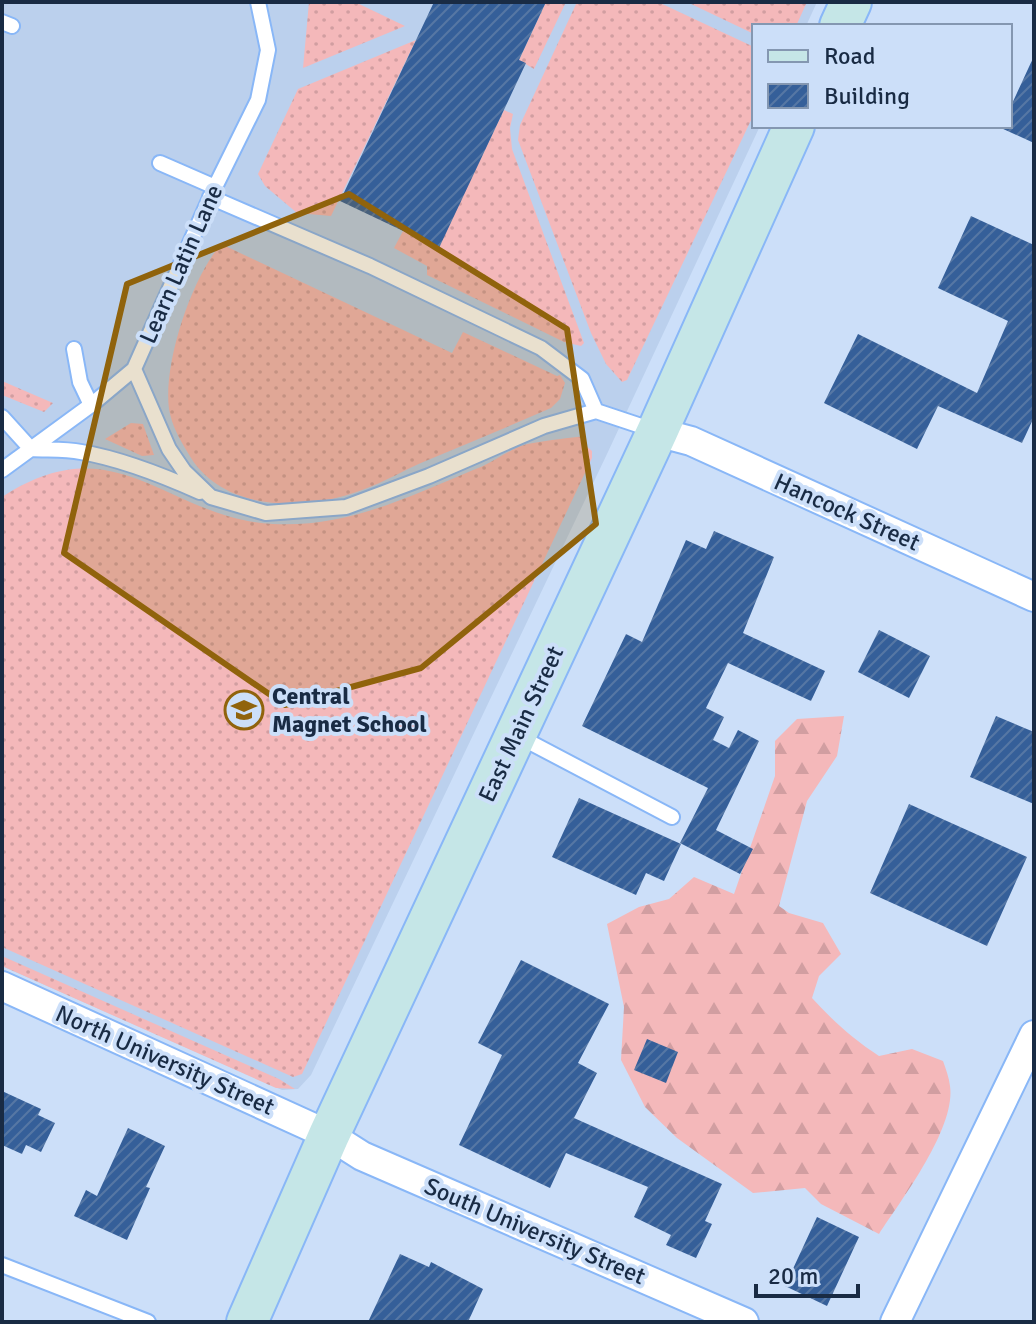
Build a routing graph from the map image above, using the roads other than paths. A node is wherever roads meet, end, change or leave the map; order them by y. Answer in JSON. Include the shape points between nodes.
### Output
{"nodes":[{"id":1,"x":258,"y":2,"type":"edge"},
{"id":2,"x":851,"y":2,"type":"edge"},
{"id":3,"x":841,"y":24,"type":"edge"},
{"id":4,"x":793,"y":128,"type":"edge"},
{"id":5,"x":160,"y":163,"type":"dead end"},
{"id":6,"x":212,"y":192,"type":"junction"},
{"id":7,"x":74,"y":349,"type":"dead end"},
{"id":8,"x":134,"y":369,"type":"junction"},
{"id":9,"x":91,"y":405,"type":"junction"},
{"id":10,"x":596,"y":411,"type":"junction"},
{"id":11,"x":2,"y":417,"type":"edge"},
{"id":12,"x":657,"y":432,"type":"junction"},
{"id":13,"x":31,"y":449,"type":"junction"},
{"id":14,"x":2,"y":470,"type":"edge"},
{"id":15,"x":211,"y":497,"type":"junction"},
{"id":16,"x":1034,"y":597,"type":"edge"},
{"id":17,"x":516,"y":735,"type":"junction"},
{"id":18,"x":672,"y":817,"type":"dead end"},
{"id":19,"x":2,"y":986,"type":"edge"},
{"id":20,"x":1034,"y":1035,"type":"edge"},
{"id":21,"x":329,"y":1135,"type":"junction"},
{"id":22,"x":2,"y":1265,"type":"edge"},
{"id":23,"x":148,"y":1322,"type":"edge"},
{"id":24,"x":247,"y":1322,"type":"edge"},
{"id":25,"x":744,"y":1322,"type":"edge"},
{"id":26,"x":895,"y":1322,"type":"edge"}],
"edges":[{"from":1,"to":6,"type":"lane","name":"Learn Latin Lane","via":[[268,50],[258,100]]},
{"from":2,"to":3,"type":"street"},
{"from":4,"to":12,"type":"street","name":"East Main Street"},
{"from":5,"to":6,"type":"lane"},
{"from":6,"to":8,"type":"lane","name":"Learn Latin Lane"},
{"from":6,"to":10,"type":"lane","via":[[541,348],[582,379]]},
{"from":7,"to":9,"type":"lane"},
{"from":8,"to":9,"type":"lane","name":"Learn Latin Lane"},
{"from":8,"to":15,"type":"lane","via":[[169,449]]},
{"from":9,"to":13,"type":"lane","name":"Learn Latin Lane"},
{"from":10,"to":12,"type":"lane"},
{"from":10,"to":15,"type":"lane","via":[[544,426],[346,507],[266,513]]},
{"from":11,"to":13,"type":"lane"},
{"from":12,"to":16,"type":"street","name":"Hancock Street","via":[[691,441]]},
{"from":12,"to":17,"type":"street","name":"East Main Street"},
{"from":13,"to":14,"type":"lane","name":"Learn Latin Lane"},
{"from":13,"to":15,"type":"lane","via":[[80,451],[126,463]]},
{"from":17,"to":18,"type":"lane"},
{"from":17,"to":21,"type":"street","name":"East Main Street"},
{"from":19,"to":21,"type":"street","name":"North University Street"},
{"from":20,"to":26,"type":"street"},
{"from":21,"to":24,"type":"street","name":"East Main Street"},
{"from":21,"to":25,"type":"street","name":"South University Street","via":[[362,1156]]},
{"from":22,"to":23,"type":"lane"}]}
